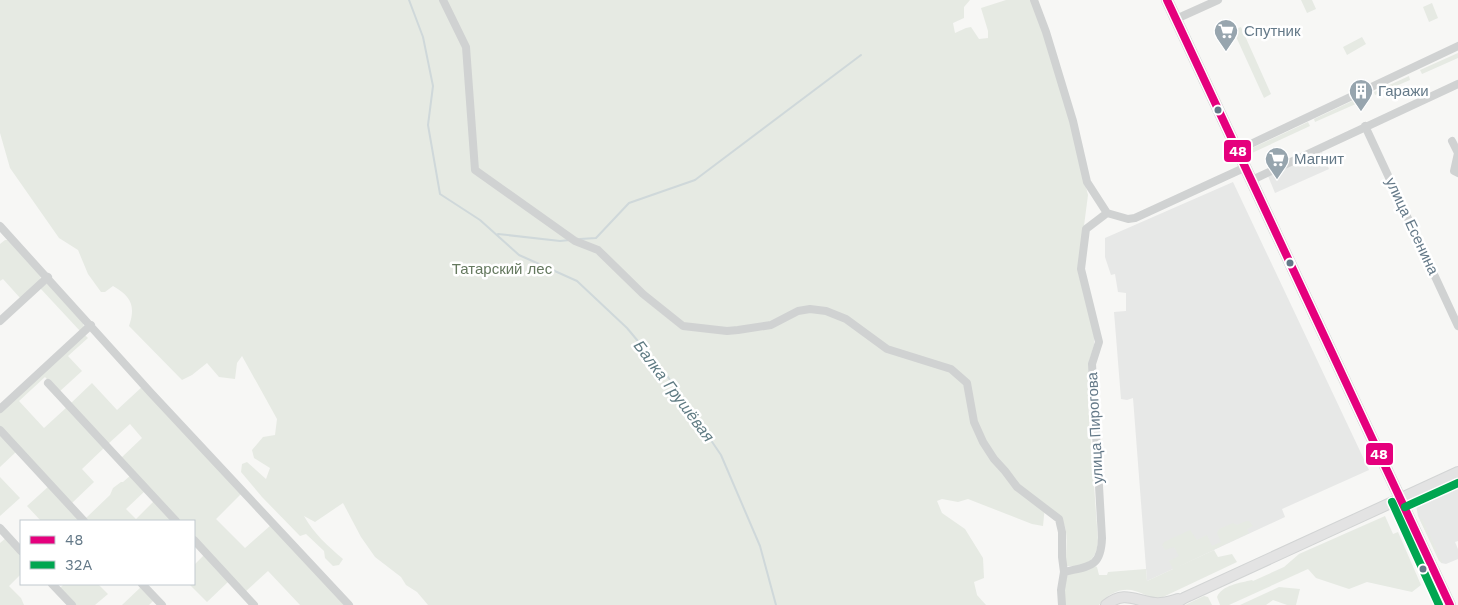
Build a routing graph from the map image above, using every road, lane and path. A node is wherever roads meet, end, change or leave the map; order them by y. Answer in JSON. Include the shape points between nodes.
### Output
{"nodes":[{"id":1,"x":442,"y":0,"type":"edge"},
{"id":2,"x":1034,"y":0,"type":"edge"},
{"id":3,"x":1168,"y":0,"type":"edge"},
{"id":4,"x":1218,"y":0,"type":"edge"},
{"id":5,"x":1176,"y":19,"type":"junction"},
{"id":6,"x":1458,"y":46,"type":"edge"},
{"id":7,"x":1458,"y":84,"type":"edge"},
{"id":8,"x":1365,"y":126,"type":"junction"},
{"id":9,"x":1452,"y":141,"type":"dead end"},
{"id":10,"x":1238,"y":150,"type":"junction"},
{"id":11,"x":1246,"y":167,"type":"junction"},
{"id":12,"x":1458,"y":173,"type":"edge"},
{"id":13,"x":1252,"y":180,"type":"junction"},
{"id":14,"x":1107,"y":213,"type":"junction"},
{"id":15,"x":0,"y":226,"type":"edge"},
{"id":16,"x":7,"y":233,"type":"junction"},
{"id":17,"x":0,"y":240,"type":"edge"},
{"id":18,"x":48,"y":277,"type":"junction"},
{"id":19,"x":0,"y":321,"type":"edge"},
{"id":20,"x":91,"y":325,"type":"junction"},
{"id":21,"x":1458,"y":326,"type":"edge"},
{"id":22,"x":48,"y":383,"type":"dead end"},
{"id":23,"x":0,"y":409,"type":"edge"},
{"id":24,"x":0,"y":430,"type":"edge"},
{"id":25,"x":1458,"y":472,"type":"edge"},
{"id":26,"x":1401,"y":498,"type":"junction"},
{"id":27,"x":83,"y":520,"type":"edge"},
{"id":28,"x":175,"y":520,"type":"edge"},
{"id":29,"x":0,"y":528,"type":"edge"},
{"id":30,"x":195,"y":541,"type":"edge"},
{"id":31,"x":20,"y":550,"type":"edge"},
{"id":32,"x":1064,"y":572,"type":"junction"},
{"id":33,"x":53,"y":585,"type":"edge"},
{"id":34,"x":143,"y":585,"type":"edge"},
{"id":35,"x":1136,"y":598,"type":"junction"},
{"id":36,"x":1184,"y":598,"type":"junction"},
{"id":37,"x":72,"y":605,"type":"edge"},
{"id":38,"x":162,"y":605,"type":"edge"},
{"id":39,"x":254,"y":605,"type":"edge"},
{"id":40,"x":349,"y":605,"type":"edge"},
{"id":41,"x":1062,"y":605,"type":"edge"},
{"id":42,"x":1106,"y":605,"type":"edge"},
{"id":43,"x":1146,"y":605,"type":"edge"},
{"id":44,"x":1173,"y":605,"type":"edge"},
{"id":45,"x":1450,"y":605,"type":"edge"}],
"edges":[{"from":1,"to":32,"type":"street","via":[[466,47],[476,170],[574,241],[598,250],[643,294],[683,326],[728,331],[771,325],[798,311],[826,310],[846,319],[888,349],[951,369],[967,384],[974,422],[994,459],[1017,487],[1059,519]]},
{"from":2,"to":14,"type":"street","via":[[1072,121],[1087,182]]},
{"from":3,"to":5,"type":"main road"},
{"from":4,"to":5,"type":"street"},
{"from":5,"to":10,"type":"main road"},
{"from":6,"to":10,"type":"street"},
{"from":7,"to":8,"type":"street"},
{"from":8,"to":13,"type":"street"},
{"from":8,"to":21,"type":"street","name":"улица Есенина"},
{"from":9,"to":12,"type":"street","via":[[1458,153],[1454,171]]},
{"from":10,"to":11,"type":"main road"},
{"from":11,"to":13,"type":"main road"},
{"from":11,"to":14,"type":"street","via":[[1135,218]]},
{"from":13,"to":26,"type":"main road"},
{"from":14,"to":32,"type":"street","name":"улица Пирогова","via":[[1086,230],[1081,268],[1099,342],[1092,364],[1102,545],[1098,560],[1093,564]]},
{"from":15,"to":16,"type":"street"},
{"from":16,"to":17,"type":"street"},
{"from":16,"to":18,"type":"street"},
{"from":18,"to":19,"type":"street"},
{"from":18,"to":20,"type":"street"},
{"from":20,"to":23,"type":"street"},
{"from":20,"to":40,"type":"street"},
{"from":22,"to":28,"type":"street"},
{"from":24,"to":27,"type":"street"},
{"from":25,"to":26,"type":"main road"},
{"from":26,"to":36,"type":"main road"},
{"from":26,"to":45,"type":"main road"},
{"from":29,"to":31,"type":"street"},
{"from":30,"to":39,"type":"street"},
{"from":32,"to":41,"type":"street"},
{"from":33,"to":37,"type":"street"},
{"from":34,"to":38,"type":"street"},
{"from":35,"to":36,"type":"main road","via":[[1157,604]]},
{"from":35,"to":42,"type":"main road","via":[[1120,597]]},
{"from":35,"to":43,"type":"main road"},
{"from":36,"to":44,"type":"main road"}]}
